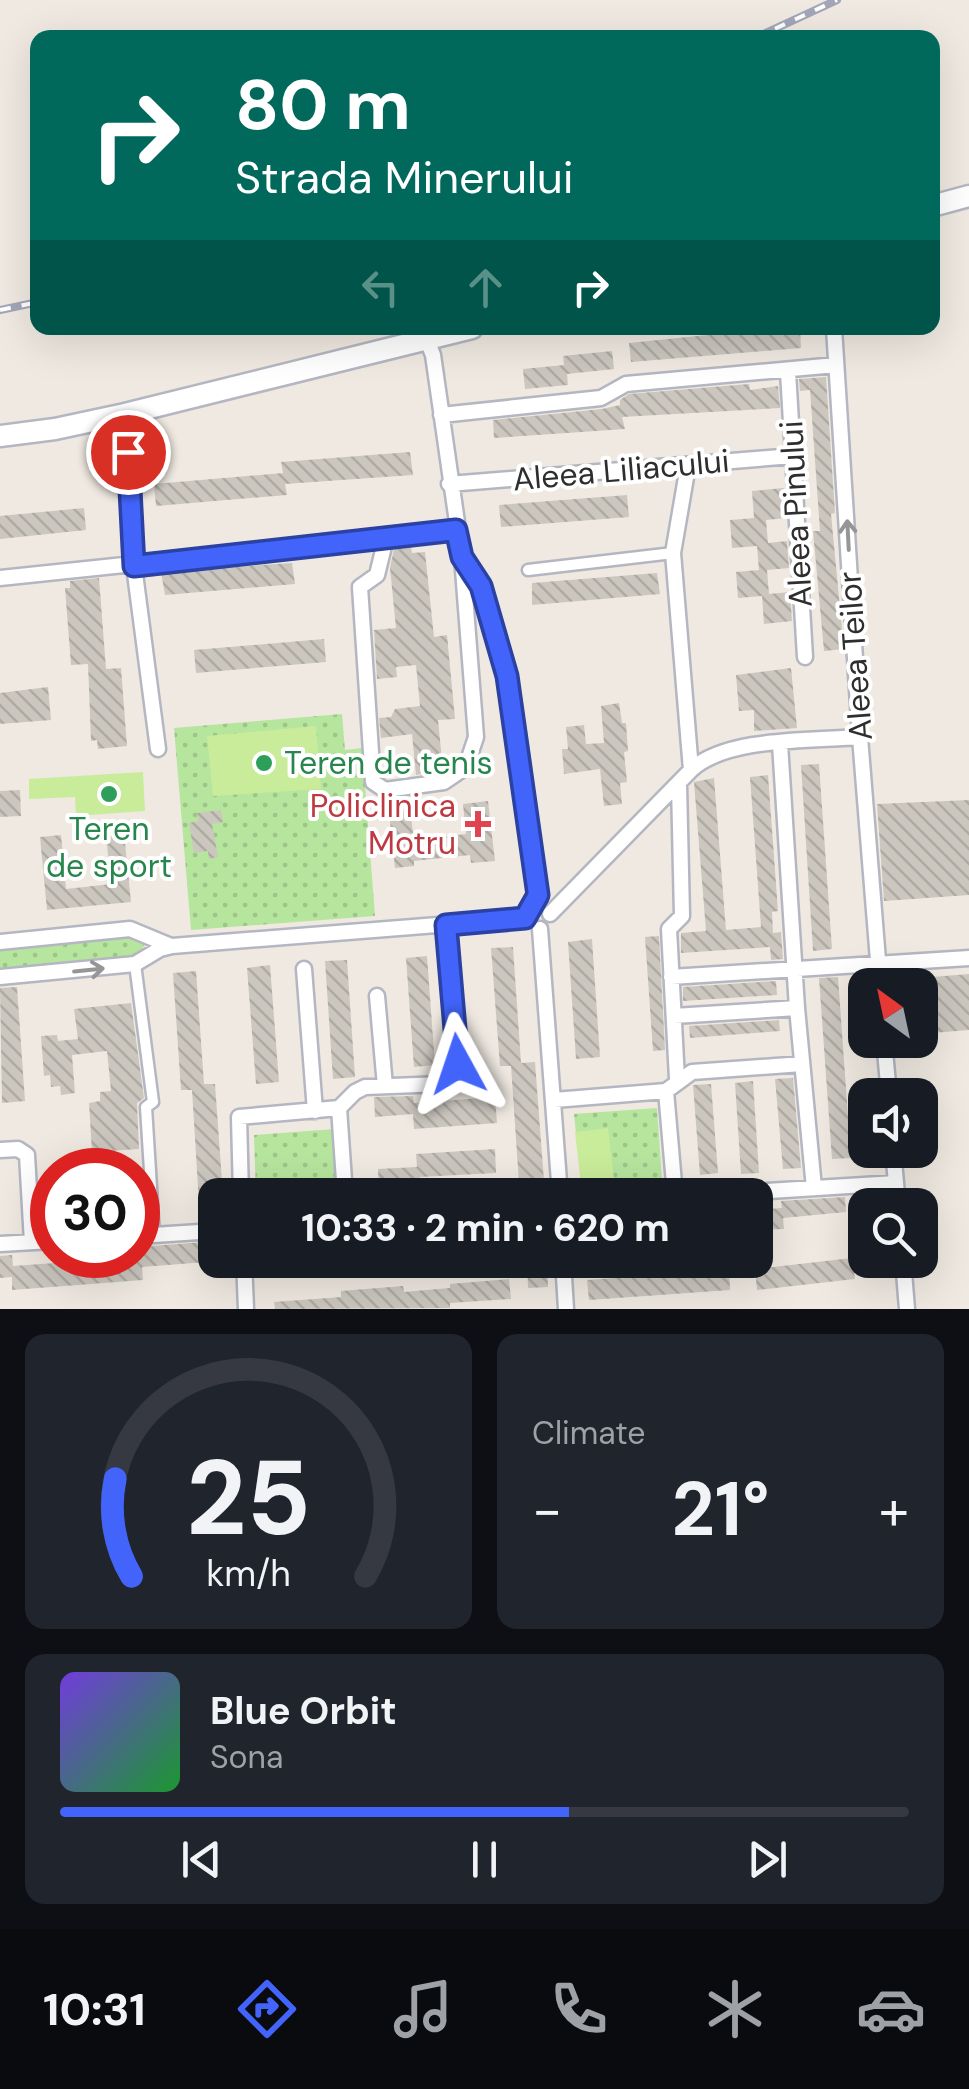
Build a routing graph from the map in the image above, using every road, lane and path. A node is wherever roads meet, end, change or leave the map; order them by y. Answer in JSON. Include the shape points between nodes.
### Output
{"nodes":[{"id":1,"x":969,"y":196,"type":"edge"},
{"id":2,"x":940,"y":204,"type":"edge"},
{"id":3,"x":418,"y":335,"type":"edge"},
{"id":4,"x":425,"y":335,"type":"edge"},
{"id":5,"x":834,"y":335,"type":"edge"},
{"id":6,"x":836,"y":366,"type":"junction"},
{"id":7,"x":788,"y":372,"type":"junction"},
{"id":8,"x":125,"y":414,"type":"junction"},
{"id":9,"x":441,"y":414,"type":"junction"},
{"id":10,"x":0,"y":436,"type":"edge"},
{"id":11,"x":793,"y":456,"type":"junction"},
{"id":12,"x":688,"y":466,"type":"junction"},
{"id":13,"x":449,"y":484,"type":"junction"},
{"id":14,"x":456,"y":530,"type":"junction"},
{"id":15,"x":386,"y":538,"type":"junction"},
{"id":16,"x":673,"y":553,"type":"junction"},
{"id":17,"x":462,"y":557,"type":"junction"},
{"id":18,"x":134,"y":566,"type":"junction"},
{"id":19,"x":528,"y":570,"type":"dead end"},
{"id":20,"x":0,"y":578,"type":"edge"},
{"id":21,"x":804,"y":657,"type":"dead end"},
{"id":22,"x":860,"y":737,"type":"junction"},
{"id":23,"x":780,"y":744,"type":"junction"},
{"id":24,"x":158,"y":749,"type":"dead end"},
{"id":25,"x":691,"y":770,"type":"junction"},
{"id":26,"x":678,"y":784,"type":"junction"},
{"id":27,"x":535,"y":904,"type":"junction"},
{"id":28,"x":550,"y":914,"type":"junction"},
{"id":29,"x":525,"y":918,"type":"junction"},
{"id":30,"x":446,"y":925,"type":"junction"},
{"id":31,"x":540,"y":930,"type":"junction"},
{"id":32,"x":0,"y":942,"type":"edge"},
{"id":33,"x":172,"y":946,"type":"junction"},
{"id":34,"x":969,"y":958,"type":"edge"},
{"id":35,"x":135,"y":964,"type":"junction"},
{"id":36,"x":878,"y":964,"type":"junction"},
{"id":37,"x":878,"y":968,"type":"edge"},
{"id":38,"x":304,"y":969,"type":"dead end"},
{"id":39,"x":794,"y":970,"type":"junction"},
{"id":40,"x":671,"y":976,"type":"junction"},
{"id":41,"x":0,"y":978,"type":"edge"},
{"id":42,"x":377,"y":996,"type":"dead end"},
{"id":43,"x":797,"y":1008,"type":"junction"},
{"id":44,"x":674,"y":1016,"type":"junction"},
{"id":45,"x":802,"y":1064,"type":"junction"},
{"id":46,"x":672,"y":1085,"type":"junction"},
{"id":47,"x":385,"y":1086,"type":"junction"},
{"id":48,"x":554,"y":1100,"type":"junction"},
{"id":49,"x":339,"y":1108,"type":"junction"},
{"id":50,"x":315,"y":1110,"type":"junction"},
{"id":51,"x":149,"y":1148,"type":"edge"},
{"id":52,"x":0,"y":1150,"type":"edge"},
{"id":53,"x":895,"y":1168,"type":"edge"},
{"id":54,"x":241,"y":1178,"type":"edge"},
{"id":55,"x":344,"y":1178,"type":"edge"},
{"id":56,"x":559,"y":1178,"type":"edge"},
{"id":57,"x":675,"y":1178,"type":"edge"},
{"id":58,"x":896,"y":1182,"type":"junction"},
{"id":59,"x":814,"y":1188,"type":"junction"},
{"id":60,"x":897,"y":1188,"type":"edge"},
{"id":61,"x":773,"y":1191,"type":"edge"},
{"id":62,"x":30,"y":1207,"type":"edge"},
{"id":63,"x":198,"y":1232,"type":"edge"},
{"id":64,"x":160,"y":1234,"type":"edge"},
{"id":65,"x":30,"y":1242,"type":"edge"},
{"id":66,"x":0,"y":1244,"type":"edge"},
{"id":67,"x":245,"y":1278,"type":"edge"},
{"id":68,"x":564,"y":1278,"type":"edge"},
{"id":69,"x":904,"y":1278,"type":"edge"},
{"id":70,"x":246,"y":1309,"type":"edge"},
{"id":71,"x":566,"y":1309,"type":"edge"},
{"id":72,"x":907,"y":1309,"type":"edge"}],
"edges":[{"from":1,"to":2,"type":"main road"},
{"from":3,"to":8,"type":"main road"},
{"from":4,"to":9,"type":"street"},
{"from":5,"to":6,"type":"street","name":"Aleea Teilor"},
{"from":6,"to":7,"type":"street"},
{"from":22,"to":6,"type":"street","name":"Aleea Teilor","one_way":true},
{"from":7,"to":9,"type":"street","via":[[626,384],[601,398]]},
{"from":7,"to":11,"type":"street","name":"Aleea Pinului"},
{"from":8,"to":10,"type":"main road"},
{"from":8,"to":18,"type":"street"},
{"from":9,"to":13,"type":"street"},
{"from":11,"to":12,"type":"street","name":"Aleea Liliacului"},
{"from":11,"to":21,"type":"street","name":"Aleea Pinului"},
{"from":12,"to":13,"type":"street","name":"Aleea Liliacului"},
{"from":12,"to":16,"type":"street"},
{"from":13,"to":14,"type":"street"},
{"from":14,"to":15,"type":"street"},
{"from":14,"to":17,"type":"street"},
{"from":15,"to":17,"type":"street","via":[[378,575],[360,587],[374,782],[385,790],[444,782],[466,767],[476,737]]},
{"from":15,"to":18,"type":"street"},
{"from":16,"to":19,"type":"street"},
{"from":16,"to":25,"type":"street"},
{"from":17,"to":27,"type":"street","via":[[481,586],[507,676]]},
{"from":18,"to":20,"type":"street"},
{"from":18,"to":24,"type":"street"},
{"from":22,"to":23,"type":"street"},
{"from":22,"to":36,"type":"street","name":"Aleea Teilor"},
{"from":23,"to":25,"type":"street","via":[[724,750]]},
{"from":23,"to":39,"type":"street"},
{"from":25,"to":26,"type":"street"},
{"from":26,"to":28,"type":"street"},
{"from":26,"to":40,"type":"street","via":[[682,916],[669,929]]},
{"from":27,"to":28,"type":"street"},
{"from":27,"to":29,"type":"street"},
{"from":28,"to":31,"type":"street"},
{"from":29,"to":30,"type":"street"},
{"from":29,"to":31,"type":"street"},
{"from":30,"to":33,"type":"street"},
{"from":30,"to":47,"type":"street","via":[[458,1064],[443,1084]]},
{"from":31,"to":48,"type":"street"},
{"from":32,"to":33,"type":"street","via":[[130,929]]},
{"from":33,"to":35,"type":"street"},
{"from":34,"to":36,"type":"street"},
{"from":41,"to":35,"type":"street","one_way":true},
{"from":35,"to":51,"type":"street","via":[[153,1102],[146,1108]]},
{"from":36,"to":37,"type":"street","name":"Aleea Teilor"},
{"from":36,"to":39,"type":"street"},
{"from":38,"to":50,"type":"street"},
{"from":39,"to":40,"type":"street"},
{"from":39,"to":43,"type":"street"},
{"from":40,"to":44,"type":"street"},
{"from":42,"to":47,"type":"street"},
{"from":43,"to":44,"type":"street"},
{"from":43,"to":45,"type":"street"},
{"from":44,"to":46,"type":"street"},
{"from":45,"to":46,"type":"street","via":[[692,1072]]},
{"from":45,"to":59,"type":"street"},
{"from":46,"to":48,"type":"street"},
{"from":46,"to":57,"type":"street"},
{"from":47,"to":49,"type":"street","via":[[365,1087]]},
{"from":48,"to":56,"type":"street"},
{"from":49,"to":50,"type":"street"},
{"from":49,"to":55,"type":"street"},
{"from":50,"to":54,"type":"street","via":[[239,1118]]},
{"from":52,"to":62,"type":"street","via":[[27,1155]]},
{"from":53,"to":58,"type":"street"},
{"from":58,"to":59,"type":"street"},
{"from":58,"to":60,"type":"street"},
{"from":59,"to":61,"type":"street"},
{"from":63,"to":64,"type":"street"},
{"from":65,"to":66,"type":"street"},
{"from":67,"to":70,"type":"street"},
{"from":68,"to":71,"type":"street"},
{"from":69,"to":72,"type":"street"}]}
